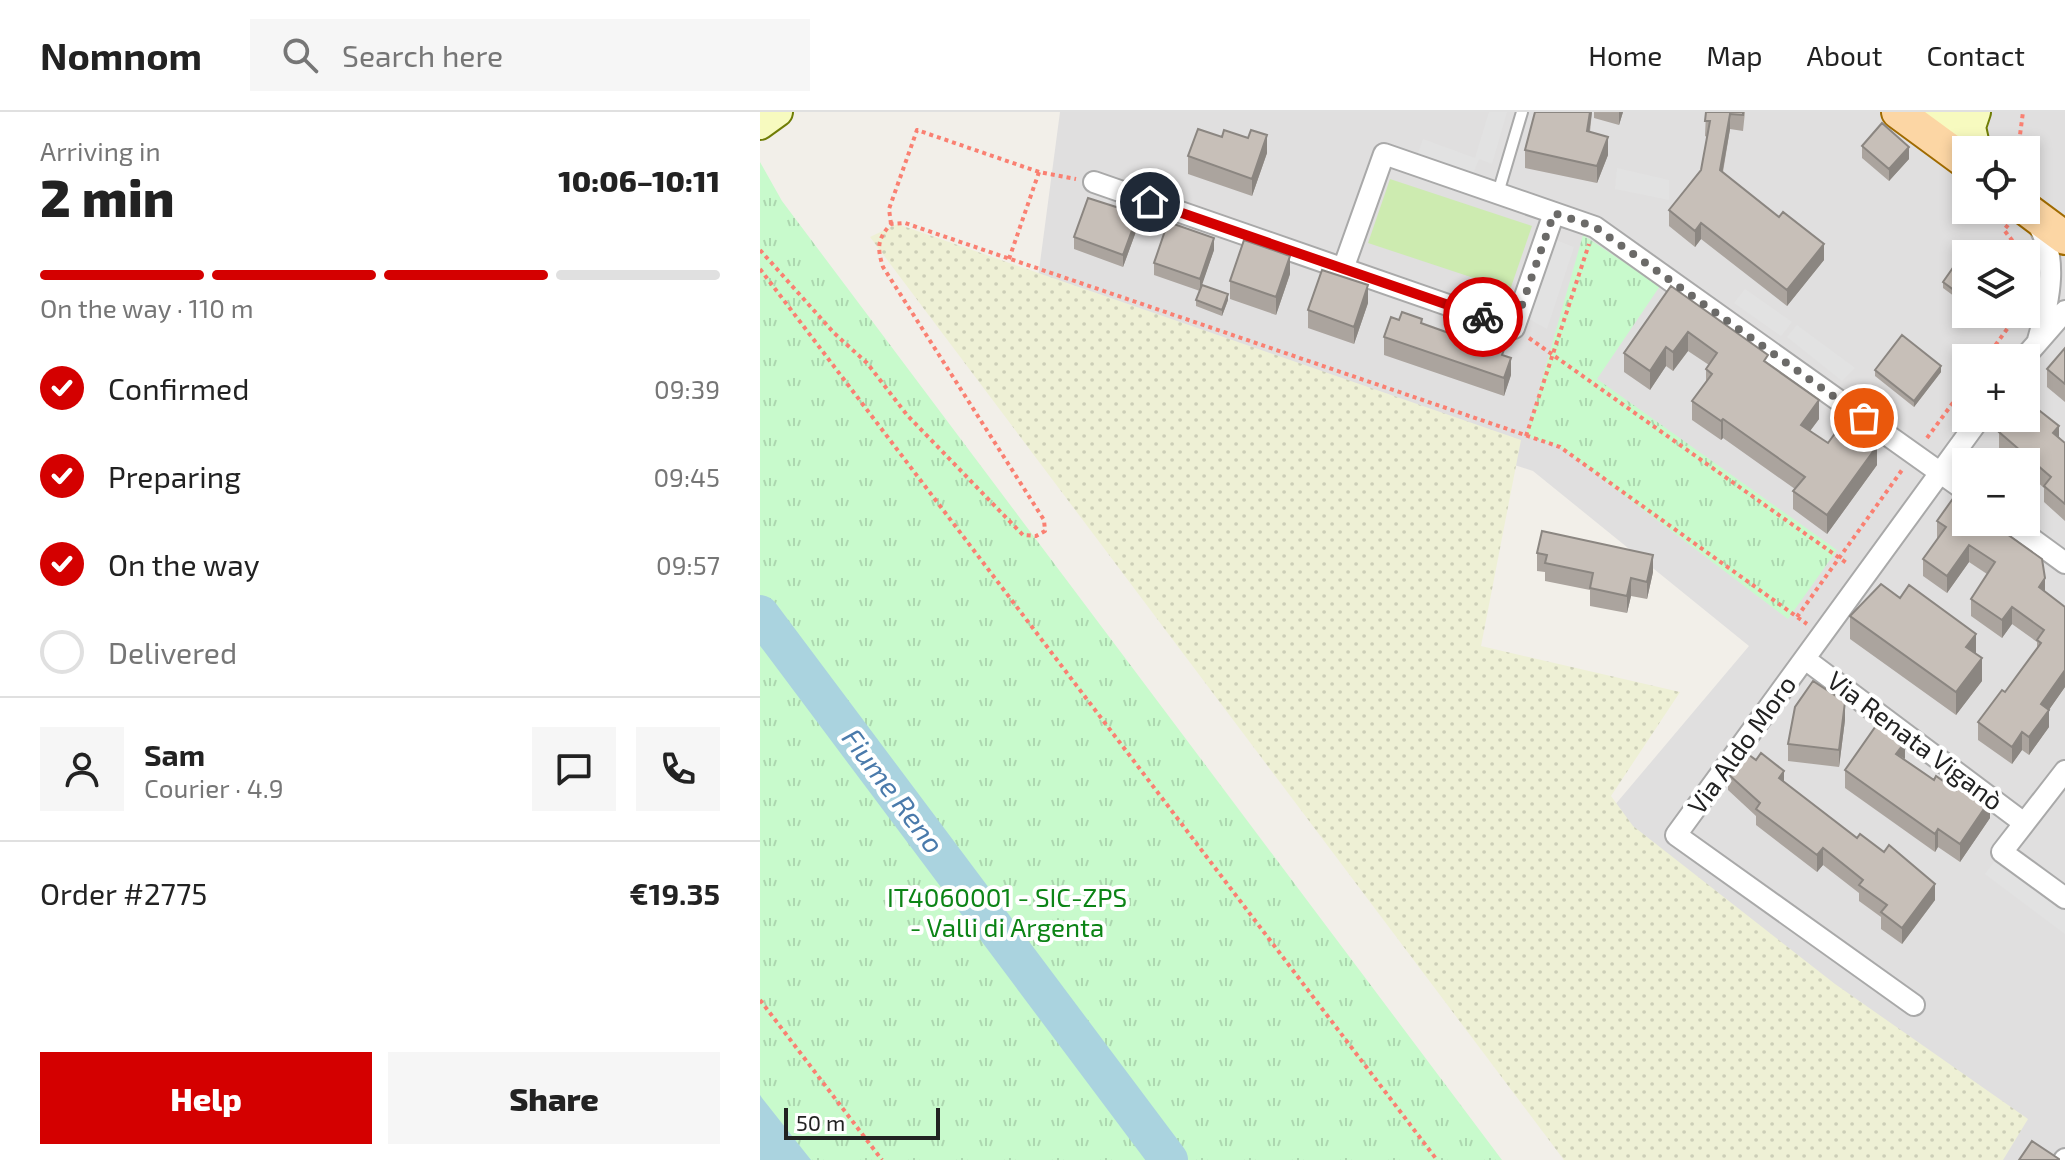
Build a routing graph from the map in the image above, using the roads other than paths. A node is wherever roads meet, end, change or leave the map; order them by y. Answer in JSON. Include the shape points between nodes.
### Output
{"nodes":[{"id":1,"x":778,"y":112,"type":"edge"},
{"id":2,"x":1522,"y":112,"type":"edge"},
{"id":3,"x":1898,"y":112,"type":"edge"},
{"id":4,"x":1973,"y":112,"type":"edge"},
{"id":5,"x":1934,"y":123,"type":"edge"},
{"id":6,"x":760,"y":125,"type":"edge"},
{"id":7,"x":1973,"y":136,"type":"edge"},
{"id":8,"x":1952,"y":145,"type":"edge"},
{"id":9,"x":1094,"y":182,"type":"road end"},
{"id":10,"x":1498,"y":193,"type":"junction"},
{"id":11,"x":1554,"y":213,"type":"junction"},
{"id":12,"x":2040,"y":220,"type":"edge"},
{"id":13,"x":2038,"y":224,"type":"edge"},
{"id":14,"x":2065,"y":238,"type":"edge"},
{"id":15,"x":1343,"y":269,"type":"junction"},
{"id":16,"x":2065,"y":269,"type":"edge"},
{"id":17,"x":2050,"y":291,"type":"junction"},
{"id":18,"x":2065,"y":311,"type":"edge"},
{"id":19,"x":2038,"y":340,"type":"junction"},
{"id":20,"x":2035,"y":344,"type":"edge"},
{"id":21,"x":1970,"y":432,"type":"edge"},
{"id":22,"x":1941,"y":473,"type":"junction"},
{"id":23,"x":1952,"y":481,"type":"edge"},
{"id":24,"x":2028,"y":536,"type":"edge"},
{"id":25,"x":2065,"y":563,"type":"edge"},
{"id":26,"x":1805,"y":659,"type":"junction"},
{"id":27,"x":2065,"y":771,"type":"edge"},
{"id":28,"x":2024,"y":823,"type":"junction"},
{"id":29,"x":2065,"y":898,"type":"edge"},
{"id":30,"x":1914,"y":1005,"type":"dead end"}],
"edges":[{"from":1,"to":6,"type":"street"},
{"from":2,"to":10,"type":"lane"},
{"from":3,"to":5,"type":"main road"},
{"from":4,"to":5,"type":"street","via":[[1951,129]]},
{"from":4,"to":7,"type":"street"},
{"from":5,"to":8,"type":"main road"},
{"from":9,"to":15,"type":"street"},
{"from":10,"to":11,"type":"street"},
{"from":10,"to":15,"type":"street","via":[[1384,154]]},
{"from":11,"to":15,"type":"street","via":[[1514,328]]},
{"from":11,"to":22,"type":"street","via":[[1595,227]]},
{"from":12,"to":14,"type":"main road"},
{"from":13,"to":17,"type":"street","via":[[2046,245]]},
{"from":16,"to":17,"type":"street"},
{"from":17,"to":19,"type":"street"},
{"from":18,"to":19,"type":"street"},
{"from":19,"to":20,"type":"street"},
{"from":21,"to":22,"type":"street","name":"Via Aldo Moro"},
{"from":22,"to":23,"type":"street"},
{"from":22,"to":26,"type":"street","name":"Via Aldo Moro"},
{"from":24,"to":25,"type":"street"},
{"from":26,"to":28,"type":"street","name":"Via Renata Viganò"},
{"from":26,"to":30,"type":"street","name":"Via Aldo Moro","via":[[1676,835]]},
{"from":27,"to":28,"type":"street"},
{"from":28,"to":29,"type":"street","via":[[2002,852]]}]}
